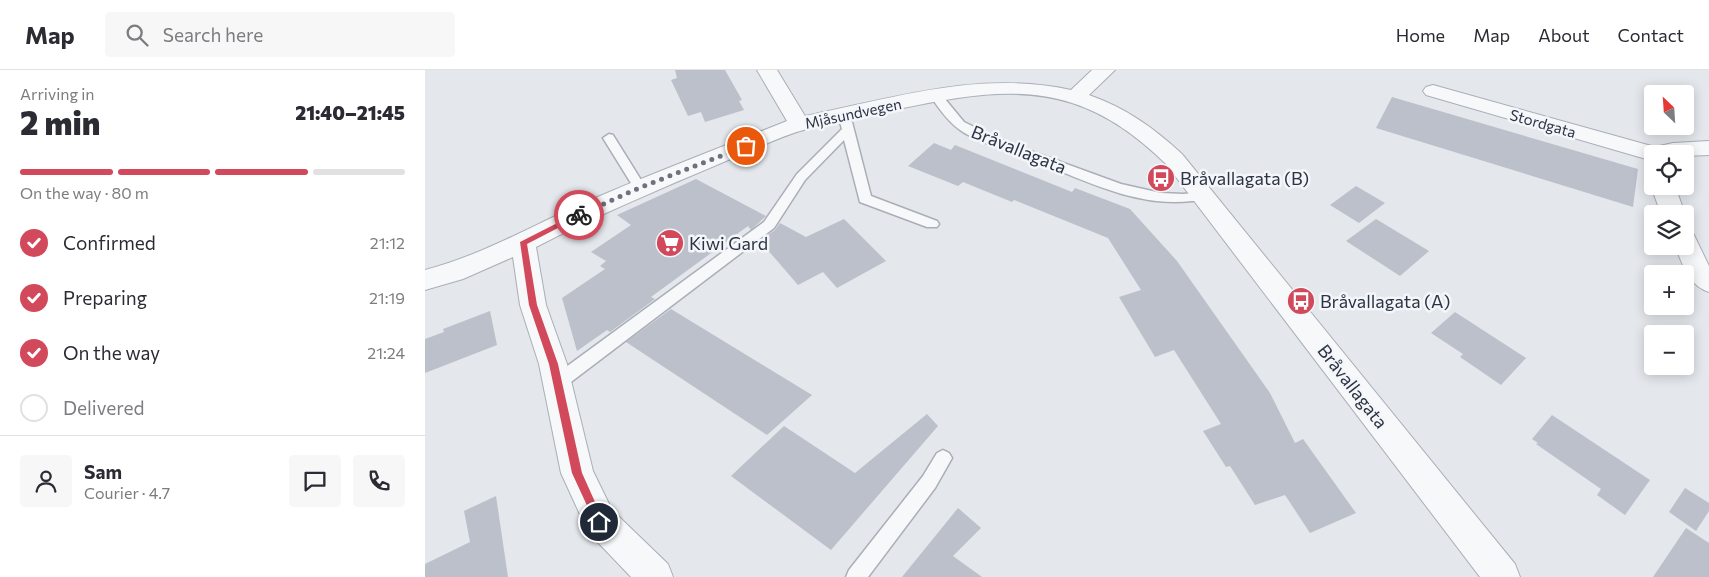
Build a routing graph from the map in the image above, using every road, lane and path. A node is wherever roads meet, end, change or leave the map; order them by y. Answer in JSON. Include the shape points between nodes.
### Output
{"nodes":[{"id":1,"x":767,"y":70,"type":"edge"},
{"id":2,"x":1105,"y":70,"type":"edge"},
{"id":3,"x":1433,"y":91,"type":"dead end"},
{"id":4,"x":936,"y":95,"type":"junction"},
{"id":5,"x":1077,"y":96,"type":"junction"},
{"id":6,"x":846,"y":122,"type":"junction"},
{"id":7,"x":799,"y":124,"type":"junction"},
{"id":8,"x":609,"y":138,"type":"dead end"},
{"id":9,"x":1709,"y":148,"type":"edge"},
{"id":10,"x":1694,"y":149,"type":"edge"},
{"id":11,"x":1644,"y":152,"type":"edge"},
{"id":12,"x":639,"y":188,"type":"junction"},
{"id":13,"x":1203,"y":196,"type":"junction"},
{"id":14,"x":932,"y":224,"type":"dead end"},
{"id":15,"x":523,"y":242,"type":"junction"},
{"id":16,"x":1692,"y":255,"type":"edge"},
{"id":17,"x":425,"y":280,"type":"edge"},
{"id":18,"x":1709,"y":282,"type":"edge"},
{"id":19,"x":557,"y":383,"type":"junction"},
{"id":20,"x":943,"y":458,"type":"dead end"},
{"id":21,"x":641,"y":573,"type":"edge"},
{"id":22,"x":856,"y":577,"type":"edge"},
{"id":23,"x":1502,"y":577,"type":"edge"}],
"edges":[{"from":1,"to":7,"type":"street"},
{"from":2,"to":5,"type":"street"},
{"from":3,"to":11,"type":"street","name":"Stordgata"},
{"from":4,"to":5,"type":"street","name":"Mjåsundvegen","via":[[985,88]]},
{"from":4,"to":6,"type":"street","name":"Mjåsundvegen"},
{"from":4,"to":13,"type":"lane","name":"Bråvallagata","via":[[949,114],[968,131],[1129,190],[1164,198]]},
{"from":5,"to":13,"type":"street","name":"Bråvallagata","via":[[1130,120],[1155,139]]},
{"from":6,"to":7,"type":"street","name":"Mjåsundvegen"},
{"from":6,"to":14,"type":"lane","via":[[865,199]]},
{"from":6,"to":19,"type":"lane","via":[[801,177],[769,225]]},
{"from":7,"to":12,"type":"street","name":"Mjåsundvegen"},
{"from":8,"to":12,"type":"lane"},
{"from":9,"to":10,"type":"street","name":"Stordgata"},
{"from":12,"to":15,"type":"street","name":"Mjåsundvegen"},
{"from":13,"to":23,"type":"street","name":"Bråvallagata"},
{"from":15,"to":17,"type":"street","name":"Mjåsundvegen","via":[[454,272]]},
{"from":15,"to":19,"type":"street","via":[[533,305]]},
{"from":16,"to":18,"type":"street","via":[[1700,274]]},
{"from":19,"to":21,"type":"street","via":[[577,473],[599,522]]},
{"from":20,"to":22,"type":"lane","via":[[929,482]]}]}
